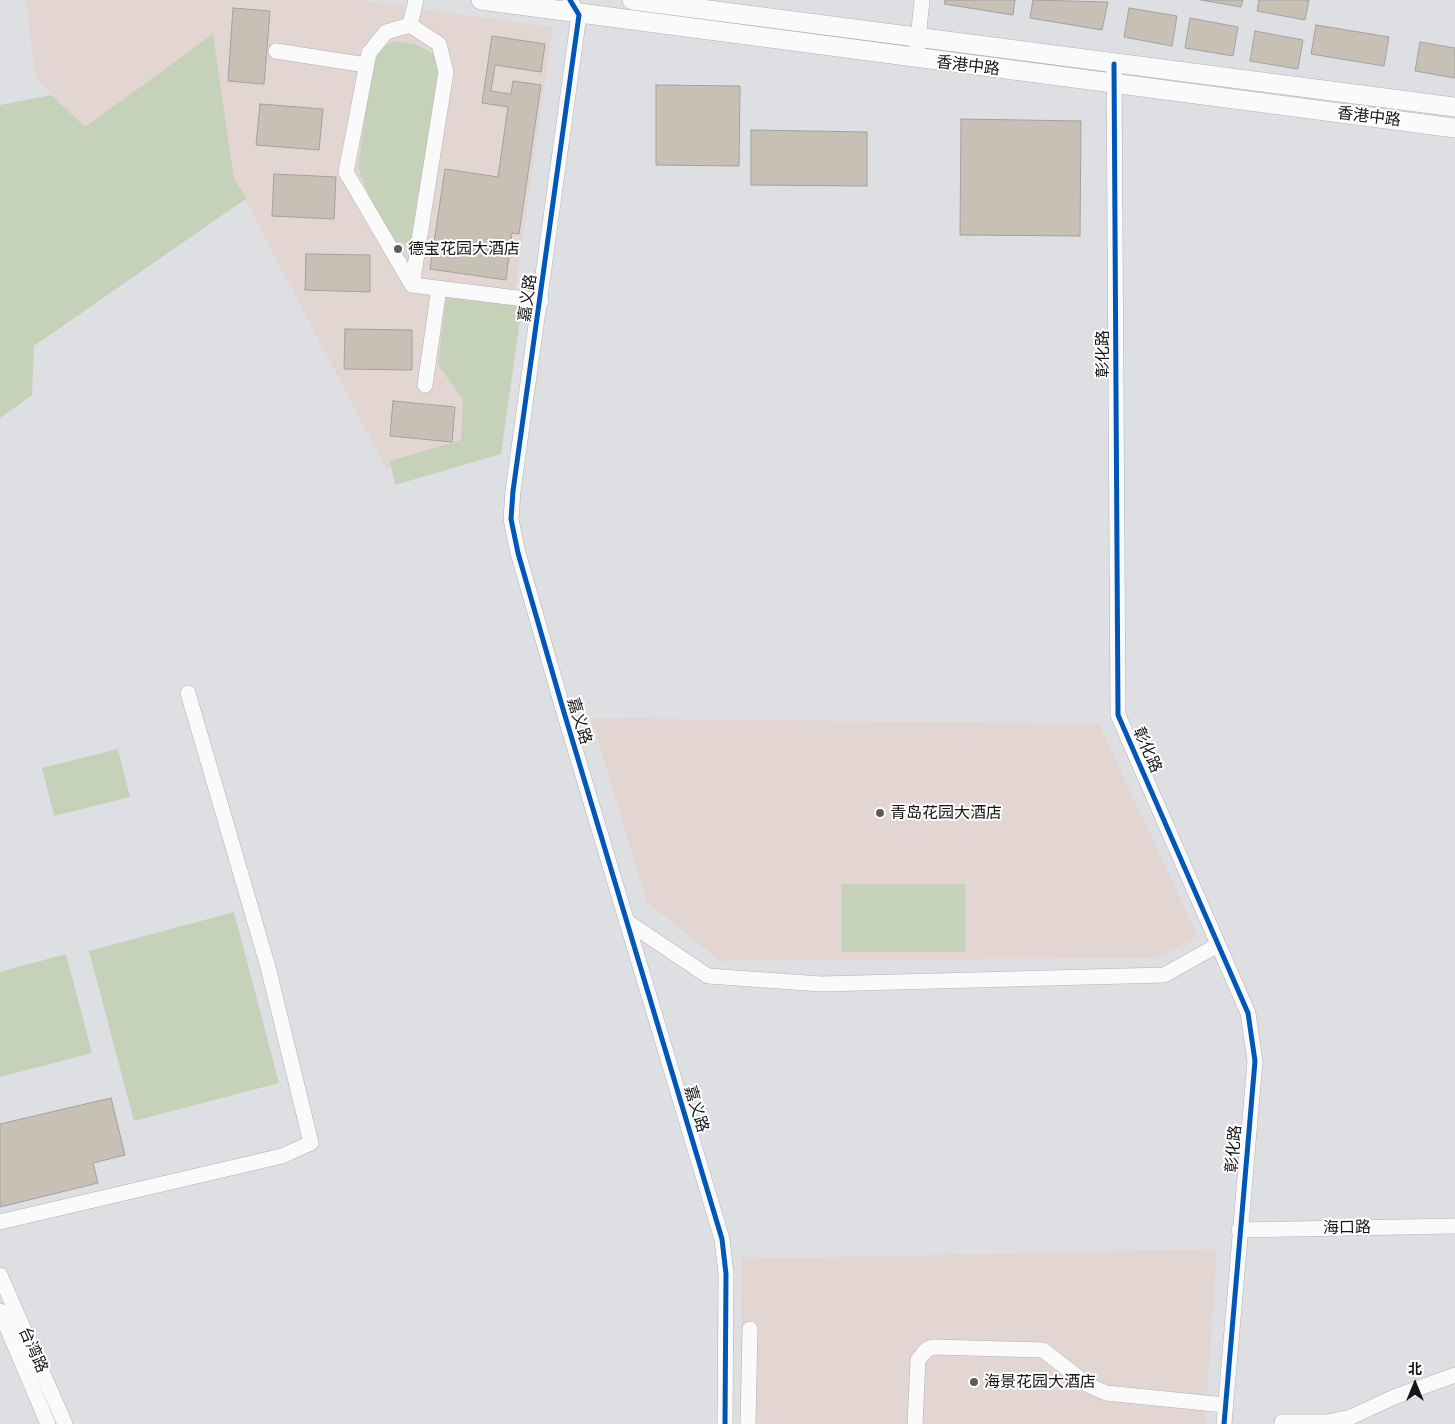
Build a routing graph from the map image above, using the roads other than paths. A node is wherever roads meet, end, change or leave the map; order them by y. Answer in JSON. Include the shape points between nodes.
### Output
{"nodes":[{"id":1,"x":416,"y":0,"type":"edge"},
{"id":2,"x":481,"y":0,"type":"edge"},
{"id":3,"x":632,"y":0,"type":"edge"},
{"id":4,"x":922,"y":0,"type":"edge"},
{"id":5,"x":575,"y":7,"type":"edge"},
{"id":6,"x":410,"y":25,"type":"junction"},
{"id":7,"x":917,"y":38,"type":"junction"},
{"id":8,"x":276,"y":51,"type":"dead end"},
{"id":9,"x":916,"y":59,"type":"junction"},
{"id":10,"x":1114,"y":64,"type":"junction"},
{"id":11,"x":366,"y":65,"type":"junction"},
{"id":12,"x":1114,"y":85,"type":"junction"},
{"id":13,"x":1455,"y":107,"type":"edge"},
{"id":14,"x":1455,"y":128,"type":"edge"},
{"id":15,"x":412,"y":285,"type":"junction"},
{"id":16,"x":439,"y":288,"type":"junction"},
{"id":17,"x":541,"y":301,"type":"junction"},
{"id":18,"x":425,"y":384,"type":"dead end"},
{"id":19,"x":188,"y":693,"type":"dead end"},
{"id":20,"x":626,"y":921,"type":"junction"},
{"id":21,"x":1218,"y":945,"type":"junction"},
{"id":22,"x":0,"y":1222,"type":"edge"},
{"id":23,"x":1455,"y":1226,"type":"edge"},
{"id":24,"x":1239,"y":1230,"type":"junction"},
{"id":25,"x":0,"y":1275,"type":"edge"},
{"id":26,"x":0,"y":1311,"type":"edge"},
{"id":27,"x":750,"y":1329,"type":"dead end"},
{"id":28,"x":1455,"y":1375,"type":"edge"},
{"id":29,"x":1226,"y":1405,"type":"junction"},
{"id":30,"x":48,"y":1424,"type":"edge"},
{"id":31,"x":65,"y":1424,"type":"edge"},
{"id":32,"x":725,"y":1424,"type":"edge"},
{"id":33,"x":748,"y":1424,"type":"edge"},
{"id":34,"x":915,"y":1424,"type":"edge"},
{"id":35,"x":1224,"y":1424,"type":"edge"},
{"id":36,"x":1282,"y":1424,"type":"edge"}],
"edges":[{"from":1,"to":6,"type":"street"},
{"from":2,"to":5,"type":"main road","name":"香港中路"},
{"from":3,"to":7,"type":"main road","name":"香港中路"},
{"from":4,"to":7,"type":"street"},
{"from":5,"to":9,"type":"main road","name":"香港中路"},
{"from":5,"to":17,"type":"street","name":"嘉义路"},
{"from":6,"to":11,"type":"street","via":[[386,32],[368,53]]},
{"from":6,"to":15,"type":"street","via":[[438,44],[446,72]]},
{"from":7,"to":9,"type":"street"},
{"from":7,"to":10,"type":"main road","name":"香港中路"},
{"from":8,"to":11,"type":"street"},
{"from":9,"to":12,"type":"main road","name":"香港中路"},
{"from":10,"to":12,"type":"street","name":"彰化路"},
{"from":10,"to":13,"type":"main road","name":"香港中路"},
{"from":11,"to":15,"type":"street","via":[[346,172]]},
{"from":12,"to":14,"type":"main road","name":"香港中路"},
{"from":12,"to":21,"type":"street","name":"彰化路","via":[[1118,715]]},
{"from":15,"to":16,"type":"street"},
{"from":16,"to":17,"type":"street"},
{"from":16,"to":18,"type":"street"},
{"from":17,"to":20,"type":"street","name":"嘉义路","via":[[512,491],[513,532]]},
{"from":19,"to":22,"type":"street","via":[[268,967],[311,1144],[282,1156]]},
{"from":20,"to":21,"type":"street","via":[[708,976],[821,984],[1164,976]]},
{"from":20,"to":32,"type":"street","name":"嘉义路","via":[[722,1239],[726,1274]]},
{"from":21,"to":24,"type":"street","name":"彰化路","via":[[1248,1013],[1255,1061]]},
{"from":23,"to":24,"type":"street","name":"海口路"},
{"from":24,"to":29,"type":"street","name":"彰化路"},
{"from":25,"to":31,"type":"street","name":"台湾路"},
{"from":26,"to":30,"type":"street","name":"台湾路"},
{"from":27,"to":33,"type":"street"},
{"from":28,"to":36,"type":"street","via":[[1351,1417],[1328,1422]]},
{"from":29,"to":34,"type":"street","via":[[1106,1393],[1088,1385],[1043,1350],[933,1347],[918,1360]]},
{"from":29,"to":35,"type":"street","name":"彰化路"}]}
